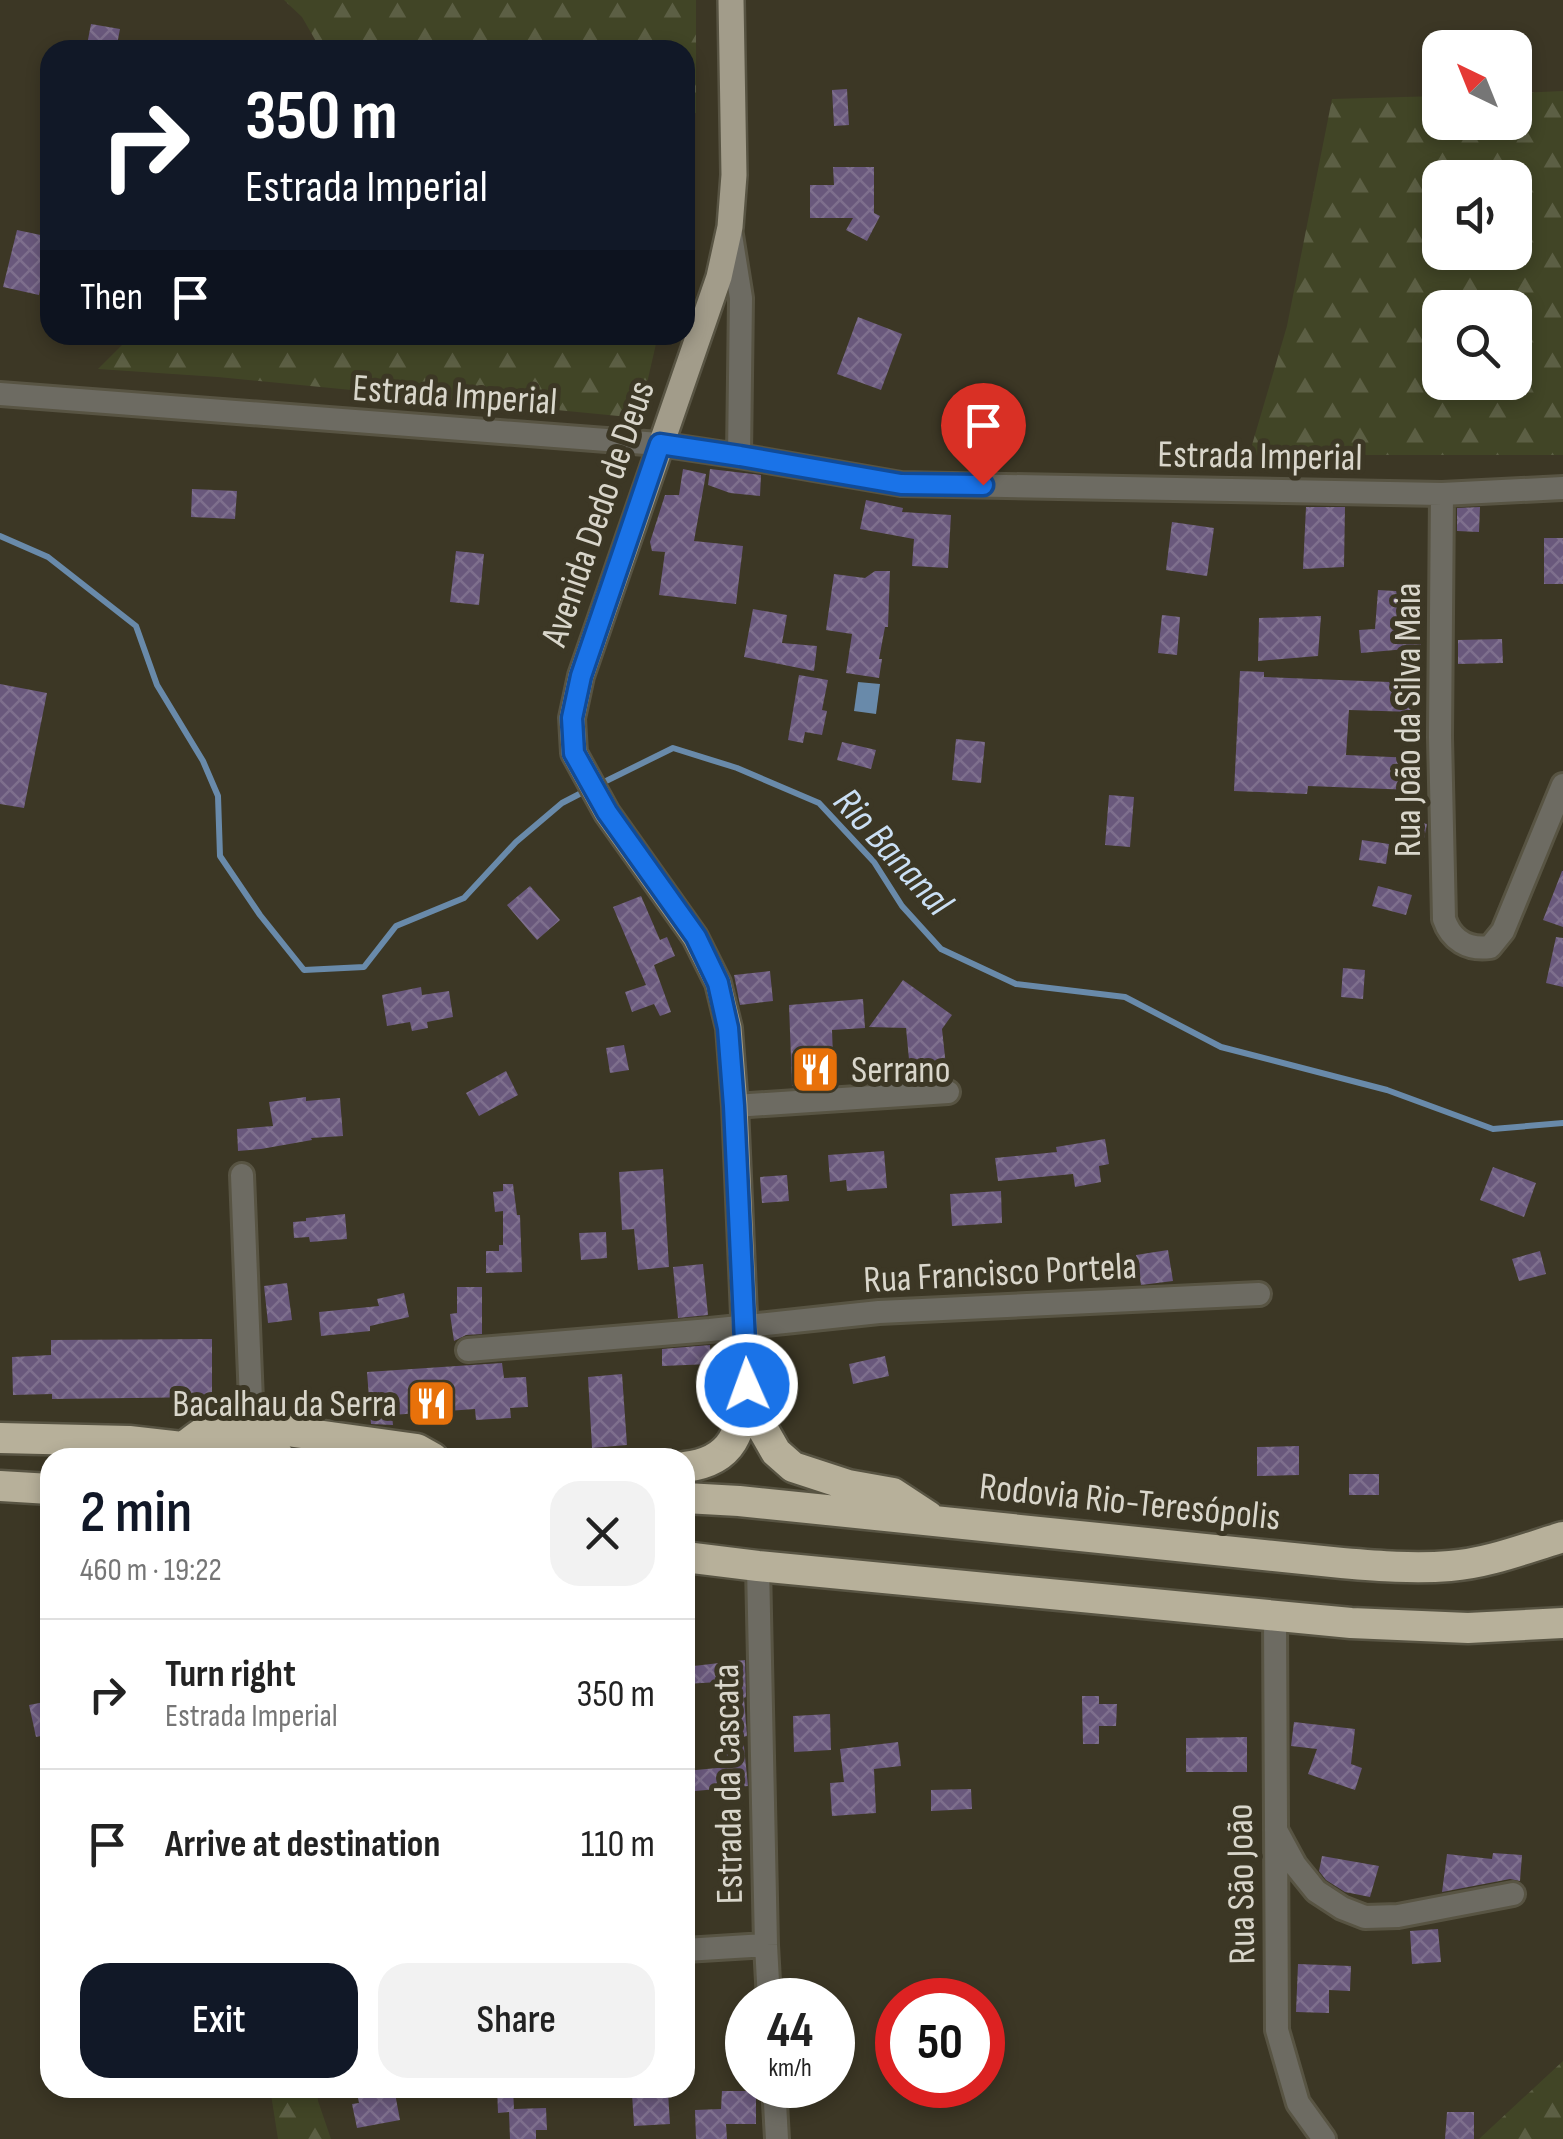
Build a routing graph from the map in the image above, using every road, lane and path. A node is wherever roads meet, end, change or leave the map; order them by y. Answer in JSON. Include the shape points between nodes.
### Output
{"nodes":[{"id":1,"x":732,"y":0,"type":"edge"},
{"id":2,"x":730,"y":227,"type":"junction"},
{"id":3,"x":695,"y":343,"type":"edge"},
{"id":4,"x":694,"y":345,"type":"edge"},
{"id":5,"x":0,"y":394,"type":"edge"},
{"id":6,"x":660,"y":444,"type":"junction"},
{"id":7,"x":740,"y":456,"type":"junction"},
{"id":8,"x":1563,"y":488,"type":"edge"},
{"id":9,"x":1442,"y":494,"type":"junction"},
{"id":10,"x":1563,"y":784,"type":"edge"},
{"id":11,"x":948,"y":1092,"type":"dead end"},
{"id":12,"x":734,"y":1106,"type":"junction"},
{"id":13,"x":242,"y":1175,"type":"dead end"},
{"id":14,"x":1258,"y":1294,"type":"dead end"},
{"id":15,"x":745,"y":1325,"type":"junction"},
{"id":16,"x":468,"y":1350,"type":"dead end"},
{"id":17,"x":747,"y":1385,"type":"junction"},
{"id":18,"x":252,"y":1426,"type":"junction"},
{"id":19,"x":0,"y":1438,"type":"edge"},
{"id":20,"x":166,"y":1448,"type":"edge"},
{"id":21,"x":188,"y":1448,"type":"edge"},
{"id":22,"x":410,"y":1448,"type":"edge"},
{"id":23,"x":695,"y":1466,"type":"edge"},
{"id":24,"x":0,"y":1486,"type":"edge"},
{"id":25,"x":40,"y":1489,"type":"edge"},
{"id":26,"x":695,"y":1499,"type":"edge"},
{"id":27,"x":934,"y":1520,"type":"junction"},
{"id":28,"x":1563,"y":1537,"type":"edge"},
{"id":29,"x":695,"y":1558,"type":"edge"},
{"id":30,"x":758,"y":1566,"type":"junction"},
{"id":31,"x":1274,"y":1617,"type":"junction"},
{"id":32,"x":1563,"y":1623,"type":"edge"},
{"id":33,"x":1274,"y":1827,"type":"junction"},
{"id":34,"x":1513,"y":1894,"type":"dead end"},
{"id":35,"x":766,"y":1945,"type":"junction"},
{"id":36,"x":695,"y":1949,"type":"edge"},
{"id":37,"x":768,"y":1978,"type":"edge"},
{"id":38,"x":775,"y":2108,"type":"edge"},
{"id":39,"x":777,"y":2139,"type":"edge"},
{"id":40,"x":1324,"y":2139,"type":"edge"}],
"edges":[{"from":1,"to":2,"type":"main road","name":"Avenida Dedo de Deus"},
{"from":2,"to":3,"type":"main road","name":"Avenida Dedo de Deus"},
{"from":2,"to":7,"type":"street","name":"Avenida Dedo de Deus","via":[[741,298]]},
{"from":4,"to":6,"type":"main road","name":"Avenida Dedo de Deus"},
{"from":5,"to":6,"type":"street","name":"Estrada Imperial"},
{"from":6,"to":7,"type":"street","name":"Estrada Imperial"},
{"from":6,"to":12,"type":"main road","name":"Avenida Dedo de Deus","via":[[581,676],[572,718],[574,753],[607,812],[696,937],[718,983]]},
{"from":7,"to":9,"type":"street","name":"Estrada Imperial","via":[[901,484]]},
{"from":8,"to":9,"type":"street","name":"Estrada Imperial"},
{"from":9,"to":10,"type":"street","name":"Rua João da Silva Maia","via":[[1444,918],[1458,941],[1490,947],[1503,931]]},
{"from":11,"to":12,"type":"street"},
{"from":12,"to":15,"type":"main road","name":"Avenida Dedo de Deus"},
{"from":13,"to":18,"type":"street"},
{"from":14,"to":15,"type":"street","name":"Rua Francisco Portela"},
{"from":15,"to":16,"type":"street","name":"Rua Francisco Portela"},
{"from":15,"to":17,"type":"main road","name":"Avenida Dedo de Deus"},
{"from":17,"to":23,"type":"highway","via":[[734,1443]]},
{"from":17,"to":27,"type":"highway","via":[[770,1442],[792,1467],[893,1493]]},
{"from":18,"to":21,"type":"highway","via":[[208,1428]]},
{"from":18,"to":22,"type":"highway"},
{"from":19,"to":20,"type":"highway","via":[[129,1440]]},
{"from":24,"to":25,"type":"highway"},
{"from":26,"to":27,"type":"highway","name":"Rodovia Rio-Teresópolis"},
{"from":27,"to":28,"type":"highway","name":"Rodovia Rio-Teresópolis","via":[[1403,1568],[1454,1566]]},
{"from":29,"to":30,"type":"highway"},
{"from":30,"to":31,"type":"highway"},
{"from":30,"to":35,"type":"street","name":"Estrada da Cascata"},
{"from":31,"to":32,"type":"highway","via":[[1468,1628]]},
{"from":31,"to":33,"type":"street","name":"Rua São João"},
{"from":33,"to":34,"type":"street","via":[[1316,1891],[1365,1917]]},
{"from":33,"to":40,"type":"street","name":"Rua São João","via":[[1277,2030],[1298,2102]]},
{"from":35,"to":36,"type":"street"},
{"from":35,"to":37,"type":"street","name":"Estrada da Cascata"},
{"from":38,"to":39,"type":"street"}]}
